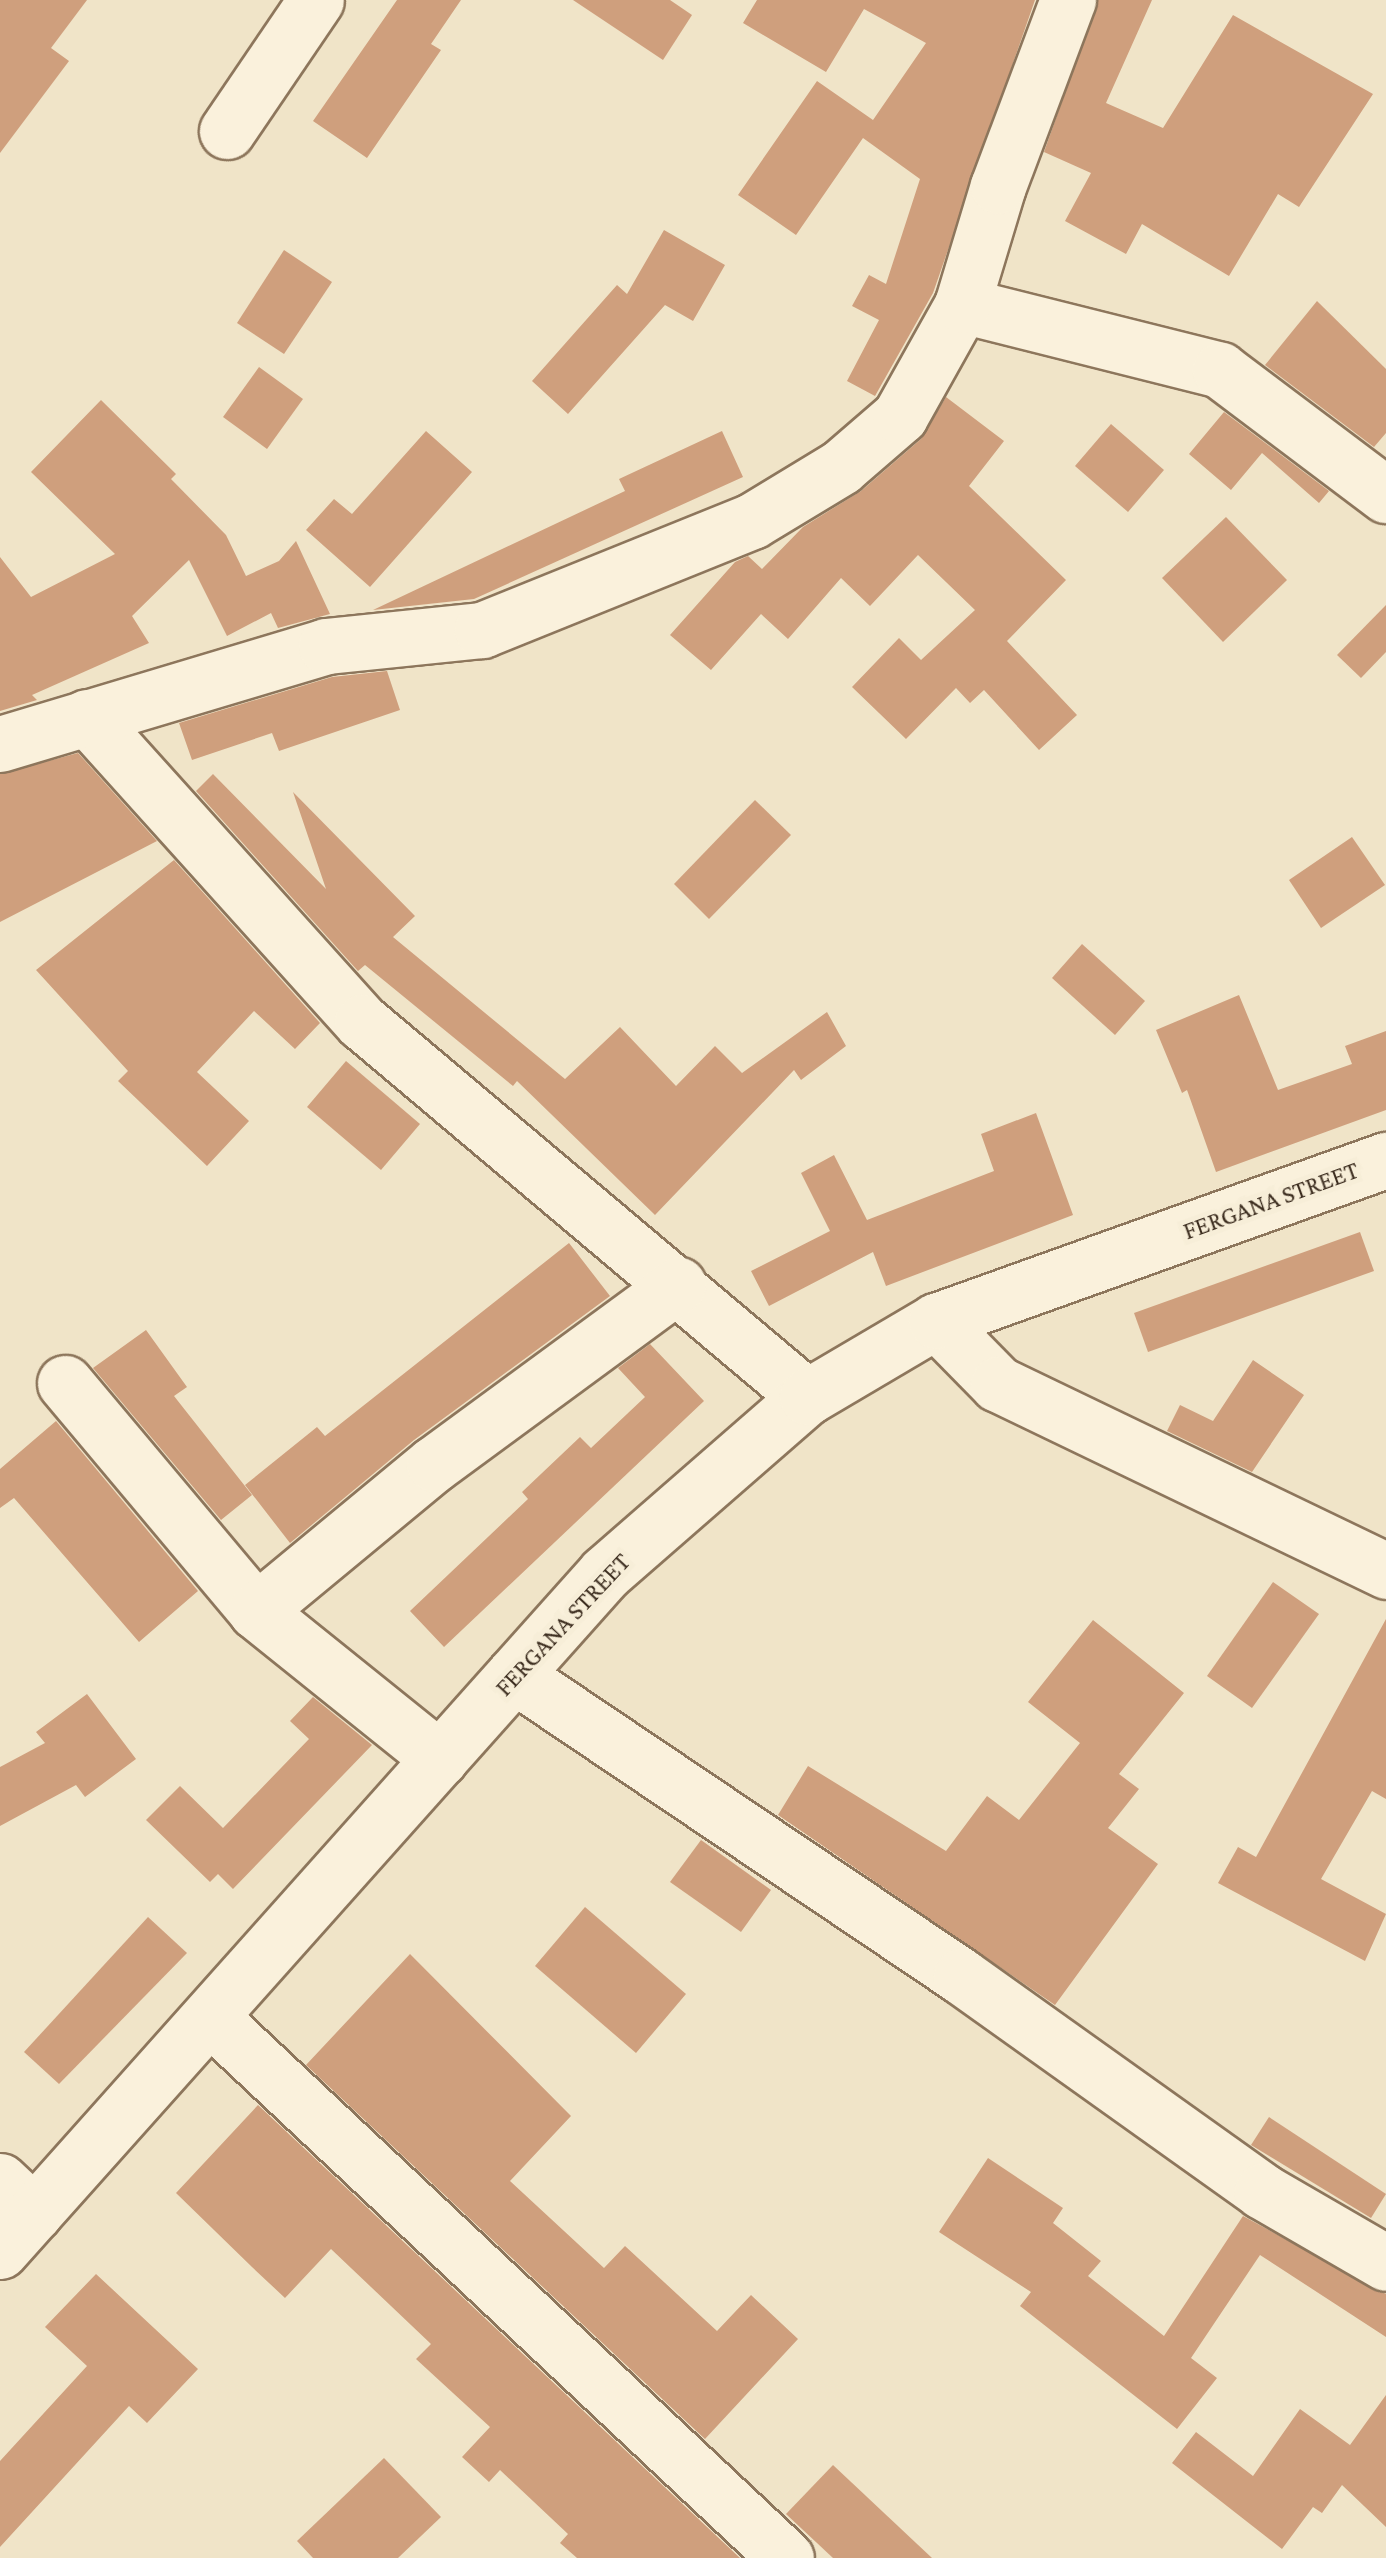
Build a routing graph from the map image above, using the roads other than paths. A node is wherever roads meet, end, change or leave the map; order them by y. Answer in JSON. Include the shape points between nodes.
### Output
{"nodes":[{"id":1,"x":316,"y":0,"type":"edge"},
{"id":2,"x":1068,"y":0,"type":"edge"},
{"id":3,"x":227,"y":131,"type":"dead end"},
{"id":4,"x":962,"y":305,"type":"junction"},
{"id":5,"x":1386,"y":494,"type":"edge"},
{"id":6,"x":88,"y":717,"type":"junction"},
{"id":7,"x":0,"y":744,"type":"edge"},
{"id":8,"x":1386,"y":1160,"type":"edge"},
{"id":9,"x":678,"y":1285,"type":"junction"},
{"id":10,"x":936,"y":1321,"type":"junction"},
{"id":11,"x":65,"y":1383,"type":"dead end"},
{"id":12,"x":808,"y":1396,"type":"junction"},
{"id":13,"x":1386,"y":1571,"type":"edge"},
{"id":14,"x":256,"y":1611,"type":"junction"},
{"id":15,"x":514,"y":1676,"type":"junction"},
{"id":16,"x":440,"y":1759,"type":"junction"},
{"id":17,"x":210,"y":2016,"type":"junction"},
{"id":18,"x":11,"y":2215,"type":"edge"},
{"id":19,"x":1386,"y":2263,"type":"edge"},
{"id":20,"x":786,"y":2558,"type":"edge"}],
"edges":[{"from":1,"to":3,"type":"street"},
{"from":2,"to":4,"type":"street","via":[[998,186]]},
{"from":4,"to":5,"type":"street","via":[[1220,370]]},
{"from":4,"to":6,"type":"street","via":[[900,416],[841,466],[752,521],[482,630],[326,646]]},
{"from":6,"to":7,"type":"street"},
{"from":6,"to":9,"type":"street","via":[[362,1022]]},
{"from":8,"to":10,"type":"street","name":"FERGANA STREET"},
{"from":9,"to":12,"type":"street"},
{"from":9,"to":14,"type":"street","via":[[434,1464]]},
{"from":10,"to":12,"type":"street","name":"FERGANA STREET"},
{"from":10,"to":13,"type":"street","via":[[998,1384]]},
{"from":11,"to":14,"type":"street"},
{"from":12,"to":15,"type":"street","name":"FERGANA STREET","via":[[606,1573]]},
{"from":14,"to":16,"type":"street"},
{"from":15,"to":16,"type":"street","name":"FERGANA STREET"},
{"from":15,"to":19,"type":"street","via":[[961,1976],[1262,2191]]},
{"from":16,"to":17,"type":"street","name":"FERGANA STREET"},
{"from":17,"to":18,"type":"street","name":"FERGANA STREET"},
{"from":17,"to":20,"type":"street"}]}
